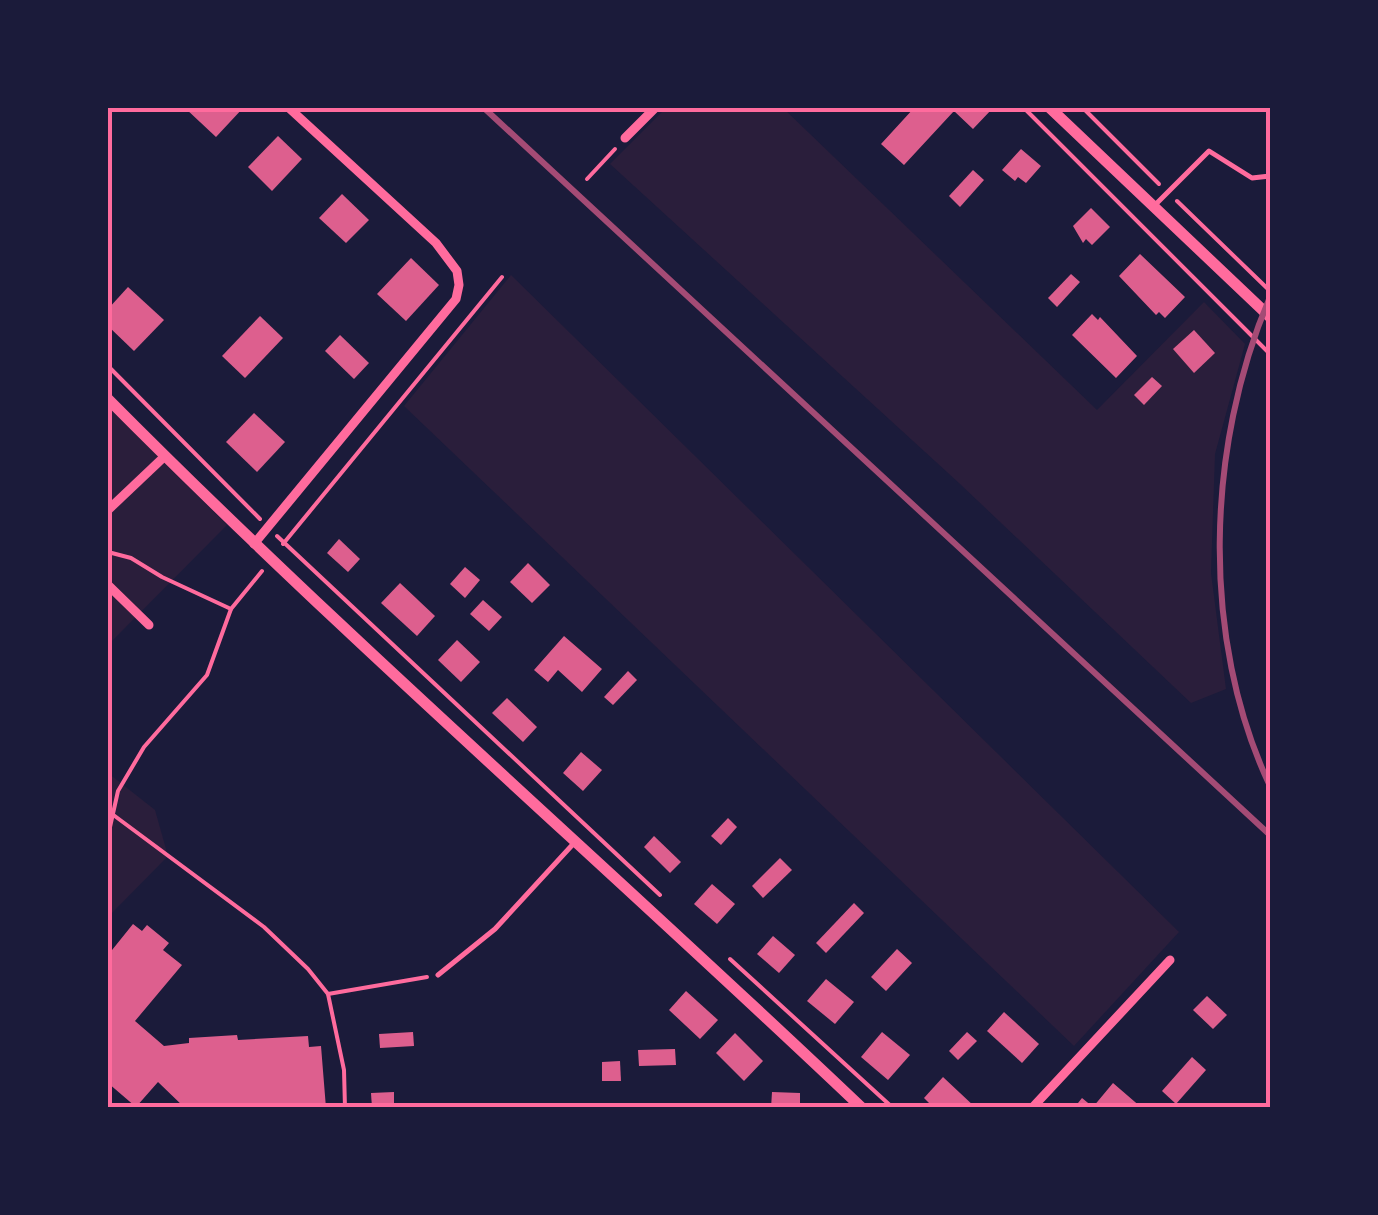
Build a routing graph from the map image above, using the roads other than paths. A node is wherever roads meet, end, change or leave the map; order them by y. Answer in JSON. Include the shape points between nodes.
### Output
{"nodes":[{"id":1,"x":289,"y":108,"type":"edge"},
{"id":2,"x":655,"y":108,"type":"edge"},
{"id":3,"x":1051,"y":108,"type":"edge"},
{"id":4,"x":624,"y":138,"type":"road end"},
{"id":5,"x":1270,"y":176,"type":"edge"},
{"id":6,"x":1154,"y":206,"type":"junction"},
{"id":7,"x":1270,"y":317,"type":"edge"},
{"id":8,"x":108,"y":399,"type":"edge"},
{"id":9,"x":165,"y":456,"type":"junction"},
{"id":10,"x":108,"y":510,"type":"edge"},
{"id":11,"x":254,"y":544,"type":"junction"},
{"id":12,"x":108,"y":585,"type":"edge"},
{"id":13,"x":150,"y":625,"type":"dead end"},
{"id":14,"x":574,"y":842,"type":"junction"},
{"id":15,"x":1170,"y":960,"type":"dead end"},
{"id":16,"x":438,"y":975,"type":"road end"},
{"id":17,"x":862,"y":1108,"type":"edge"},
{"id":18,"x":1032,"y":1108,"type":"edge"}],
"edges":[{"from":1,"to":11,"type":"street","via":[[436,243],[459,285],[456,299]]},
{"from":2,"to":4,"type":"street"},
{"from":3,"to":6,"type":"street"},
{"from":5,"to":6,"type":"lane","via":[[1252,178],[1209,151]]},
{"from":6,"to":7,"type":"street"},
{"from":8,"to":9,"type":"street"},
{"from":9,"to":10,"type":"street"},
{"from":9,"to":11,"type":"street"},
{"from":11,"to":14,"type":"street"},
{"from":12,"to":13,"type":"street"},
{"from":14,"to":16,"type":"lane","via":[[495,928]]},
{"from":14,"to":17,"type":"street"},
{"from":15,"to":18,"type":"street"}]}
